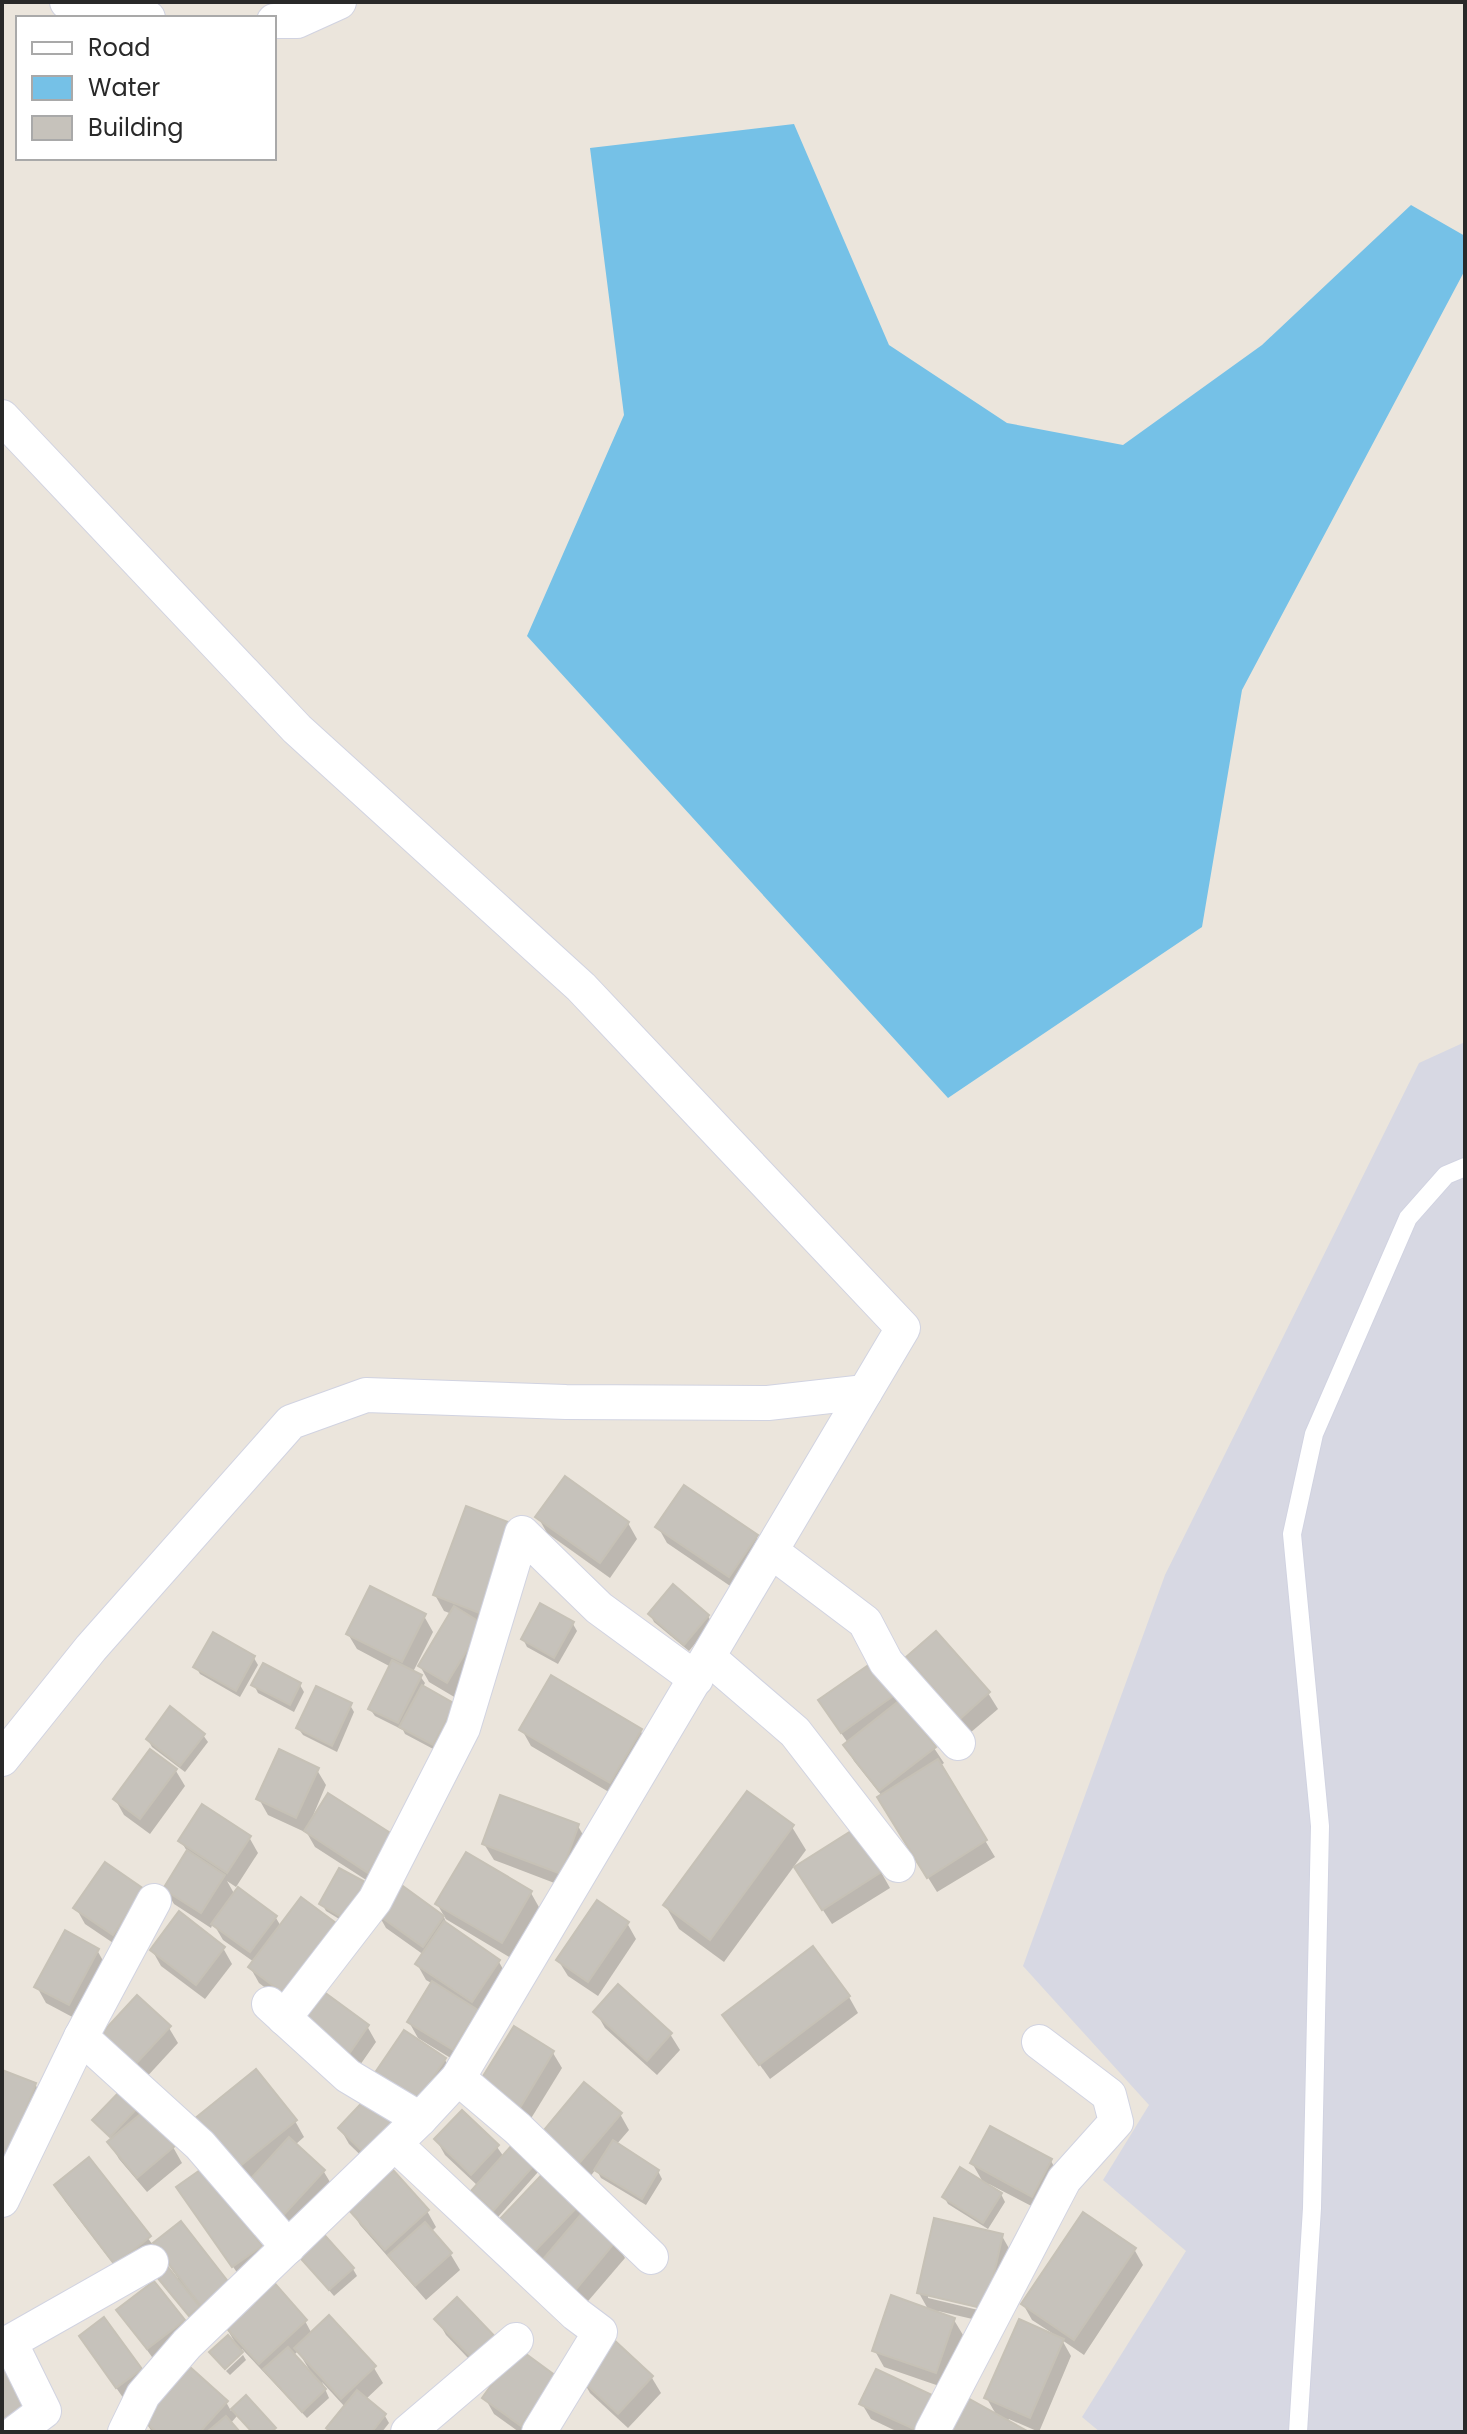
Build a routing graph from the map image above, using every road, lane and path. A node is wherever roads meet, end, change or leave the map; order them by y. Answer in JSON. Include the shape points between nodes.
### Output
{"nodes":[{"id":1,"x":67,"y":2,"type":"edge"},
{"id":2,"x":339,"y":2,"type":"edge"},
{"id":3,"x":114,"y":16,"type":"edge"},
{"id":4,"x":276,"y":21,"type":"edge"},
{"id":5,"x":2,"y":417,"type":"edge"},
{"id":6,"x":1465,"y":1167,"type":"edge"},
{"id":7,"x":865,"y":1392,"type":"junction"},
{"id":8,"x":771,"y":1551,"type":"junction"},
{"id":9,"x":702,"y":1668,"type":"junction"},
{"id":10,"x":958,"y":1743,"type":"dead end"},
{"id":11,"x":2,"y":1759,"type":"edge"},
{"id":12,"x":898,"y":1865,"type":"dead end"},
{"id":13,"x":154,"y":1901,"type":"dead end"},
{"id":14,"x":81,"y":2037,"type":"junction"},
{"id":15,"x":1039,"y":2042,"type":"dead end"},
{"id":16,"x":458,"y":2078,"type":"junction"},
{"id":17,"x":420,"y":2119,"type":"junction"},
{"id":18,"x":395,"y":2144,"type":"junction"},
{"id":19,"x":2,"y":2200,"type":"edge"},
{"id":20,"x":288,"y":2247,"type":"junction"},
{"id":21,"x":651,"y":2257,"type":"dead end"},
{"id":22,"x":151,"y":2262,"type":"dead end"},
{"id":23,"x":516,"y":2340,"type":"dead end"},
{"id":24,"x":52,"y":2422,"type":"edge"},
{"id":25,"x":16,"y":2432,"type":"edge"},
{"id":26,"x":125,"y":2432,"type":"edge"},
{"id":27,"x":408,"y":2432,"type":"edge"},
{"id":28,"x":539,"y":2432,"type":"edge"},
{"id":29,"x":932,"y":2432,"type":"edge"},
{"id":30,"x":1298,"y":2432,"type":"edge"}],
"edges":[{"from":1,"to":3,"type":"street"},
{"from":2,"to":4,"type":"street","via":[[297,21]]},
{"from":5,"to":7,"type":"street","via":[[297,729],[581,987],[903,1328]]},
{"from":6,"to":30,"type":"lane","via":[[1446,1175],[1408,1218],[1314,1434],[1292,1534],[1320,1826],[1312,2208]]},
{"from":7,"to":8,"type":"street"},
{"from":7,"to":11,"type":"street","via":[[768,1403],[366,1395],[291,1422],[91,1648]]},
{"from":8,"to":9,"type":"street"},
{"from":8,"to":10,"type":"street","via":[[865,1622],[886,1662]]},
{"from":9,"to":12,"type":"street","via":[[795,1732]]},
{"from":9,"to":16,"type":"street"},
{"from":9,"to":17,"type":"street","via":[[599,1608],[522,1533],[463,1728],[375,1900],[276,2011],[348,2076]]},
{"from":13,"to":14,"type":"street"},
{"from":14,"to":19,"type":"street"},
{"from":14,"to":20,"type":"street","via":[[200,2145]]},
{"from":15,"to":29,"type":"street","via":[[1109,2095],[1116,2122],[1064,2180]]},
{"from":16,"to":17,"type":"street"},
{"from":16,"to":21,"type":"street"},
{"from":17,"to":18,"type":"street"},
{"from":18,"to":20,"type":"street"},
{"from":18,"to":28,"type":"street","via":[[600,2332]]},
{"from":20,"to":26,"type":"street","via":[[169,2365],[143,2395]]},
{"from":22,"to":24,"type":"street","via":[[10,2342]]},
{"from":23,"to":27,"type":"street"},
{"from":24,"to":25,"type":"street"}]}
